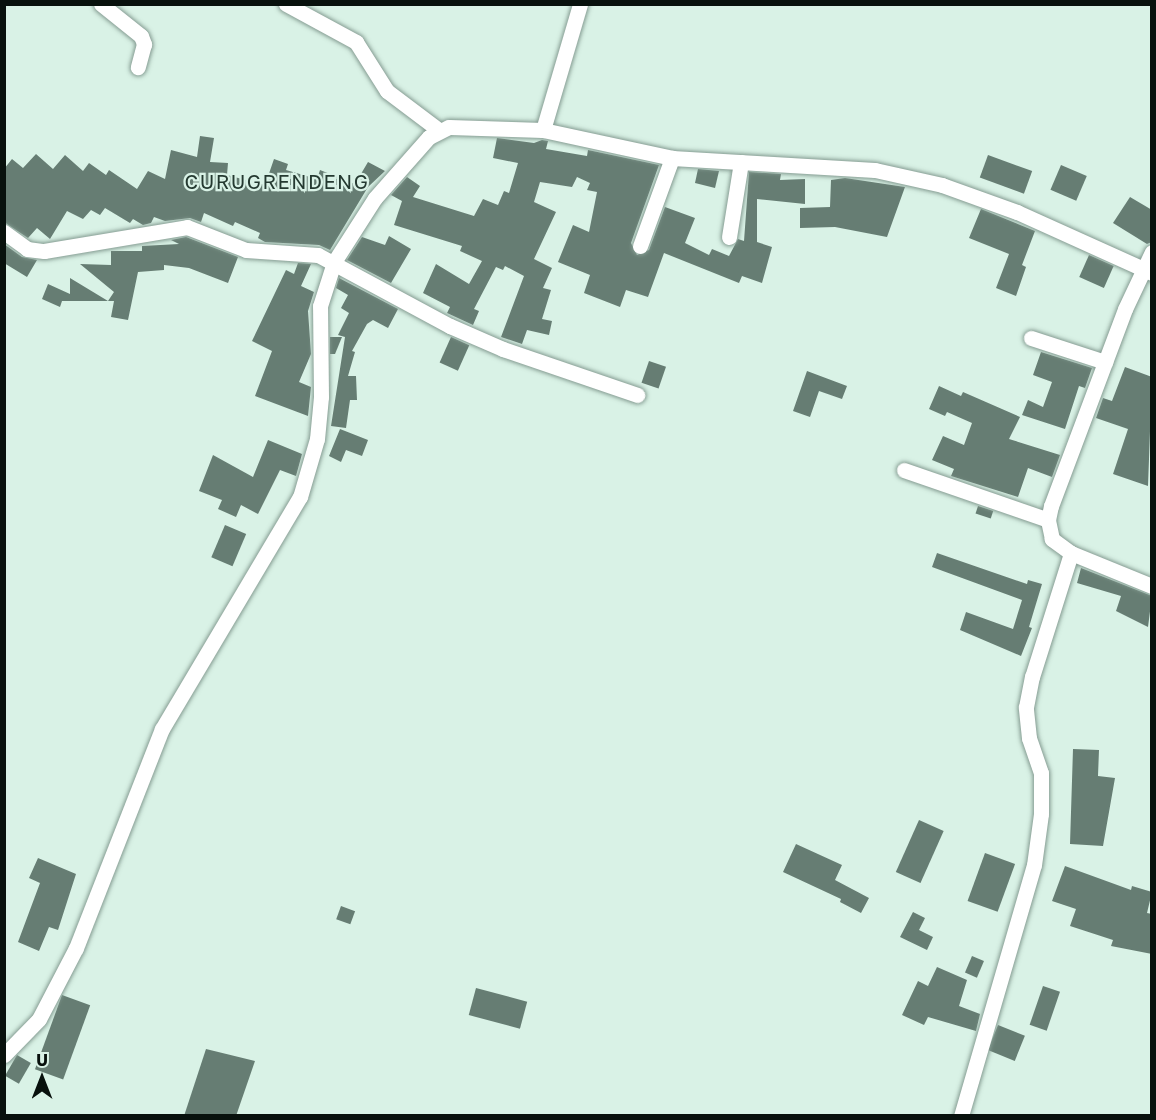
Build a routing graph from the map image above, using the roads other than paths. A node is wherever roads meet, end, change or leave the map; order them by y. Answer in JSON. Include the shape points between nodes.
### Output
{"nodes":[{"id":1,"x":101,"y":4,"type":"edge"},
{"id":2,"x":286,"y":4,"type":"edge"},
{"id":3,"x":580,"y":4,"type":"edge"},
{"id":4,"x":138,"y":67,"type":"dead end"},
{"id":5,"x":543,"y":130,"type":"junction"},
{"id":6,"x":440,"y":131,"type":"junction"},
{"id":7,"x":672,"y":158,"type":"junction"},
{"id":8,"x":741,"y":162,"type":"junction"},
{"id":9,"x":4,"y":232,"type":"edge"},
{"id":10,"x":729,"y":237,"type":"dead end"},
{"id":11,"x":640,"y":246,"type":"dead end"},
{"id":12,"x":1152,"y":252,"type":"edge"},
{"id":13,"x":334,"y":262,"type":"junction"},
{"id":14,"x":1146,"y":271,"type":"edge"},
{"id":15,"x":1031,"y":338,"type":"dead end"},
{"id":16,"x":1105,"y":362,"type":"junction"},
{"id":17,"x":637,"y":395,"type":"dead end"},
{"id":18,"x":904,"y":470,"type":"dead end"},
{"id":19,"x":1048,"y":520,"type":"junction"},
{"id":20,"x":1071,"y":553,"type":"junction"},
{"id":21,"x":1152,"y":586,"type":"edge"},
{"id":22,"x":4,"y":1055,"type":"edge"},
{"id":23,"x":960,"y":1116,"type":"edge"}],
"edges":[{"from":1,"to":4,"type":"street","via":[[141,36],[144,44]]},
{"from":2,"to":6,"type":"street","via":[[356,42],[387,91]]},
{"from":3,"to":5,"type":"street"},
{"from":5,"to":6,"type":"street","via":[[461,127]]},
{"from":5,"to":7,"type":"street"},
{"from":6,"to":13,"type":"street","via":[[429,137],[375,198]]},
{"from":7,"to":8,"type":"street"},
{"from":7,"to":11,"type":"street"},
{"from":8,"to":10,"type":"street"},
{"from":8,"to":14,"type":"street","via":[[875,170],[942,185],[1017,212]]},
{"from":9,"to":13,"type":"street","via":[[27,249],[44,251],[187,227],[246,250],[306,253]]},
{"from":12,"to":14,"type":"street"},
{"from":13,"to":17,"type":"street","via":[[371,286],[450,326],[503,349]]},
{"from":13,"to":22,"type":"street","via":[[320,306],[321,397],[317,439],[300,497],[162,729],[76,948],[39,1019]]},
{"from":14,"to":16,"type":"street"},
{"from":15,"to":16,"type":"street"},
{"from":16,"to":19,"type":"street"},
{"from":18,"to":19,"type":"street"},
{"from":19,"to":20,"type":"street","via":[[1052,539]]},
{"from":20,"to":21,"type":"street"},
{"from":20,"to":23,"type":"street","via":[[1026,707],[1029,738],[1041,773],[1041,814],[1034,865]]}]}
